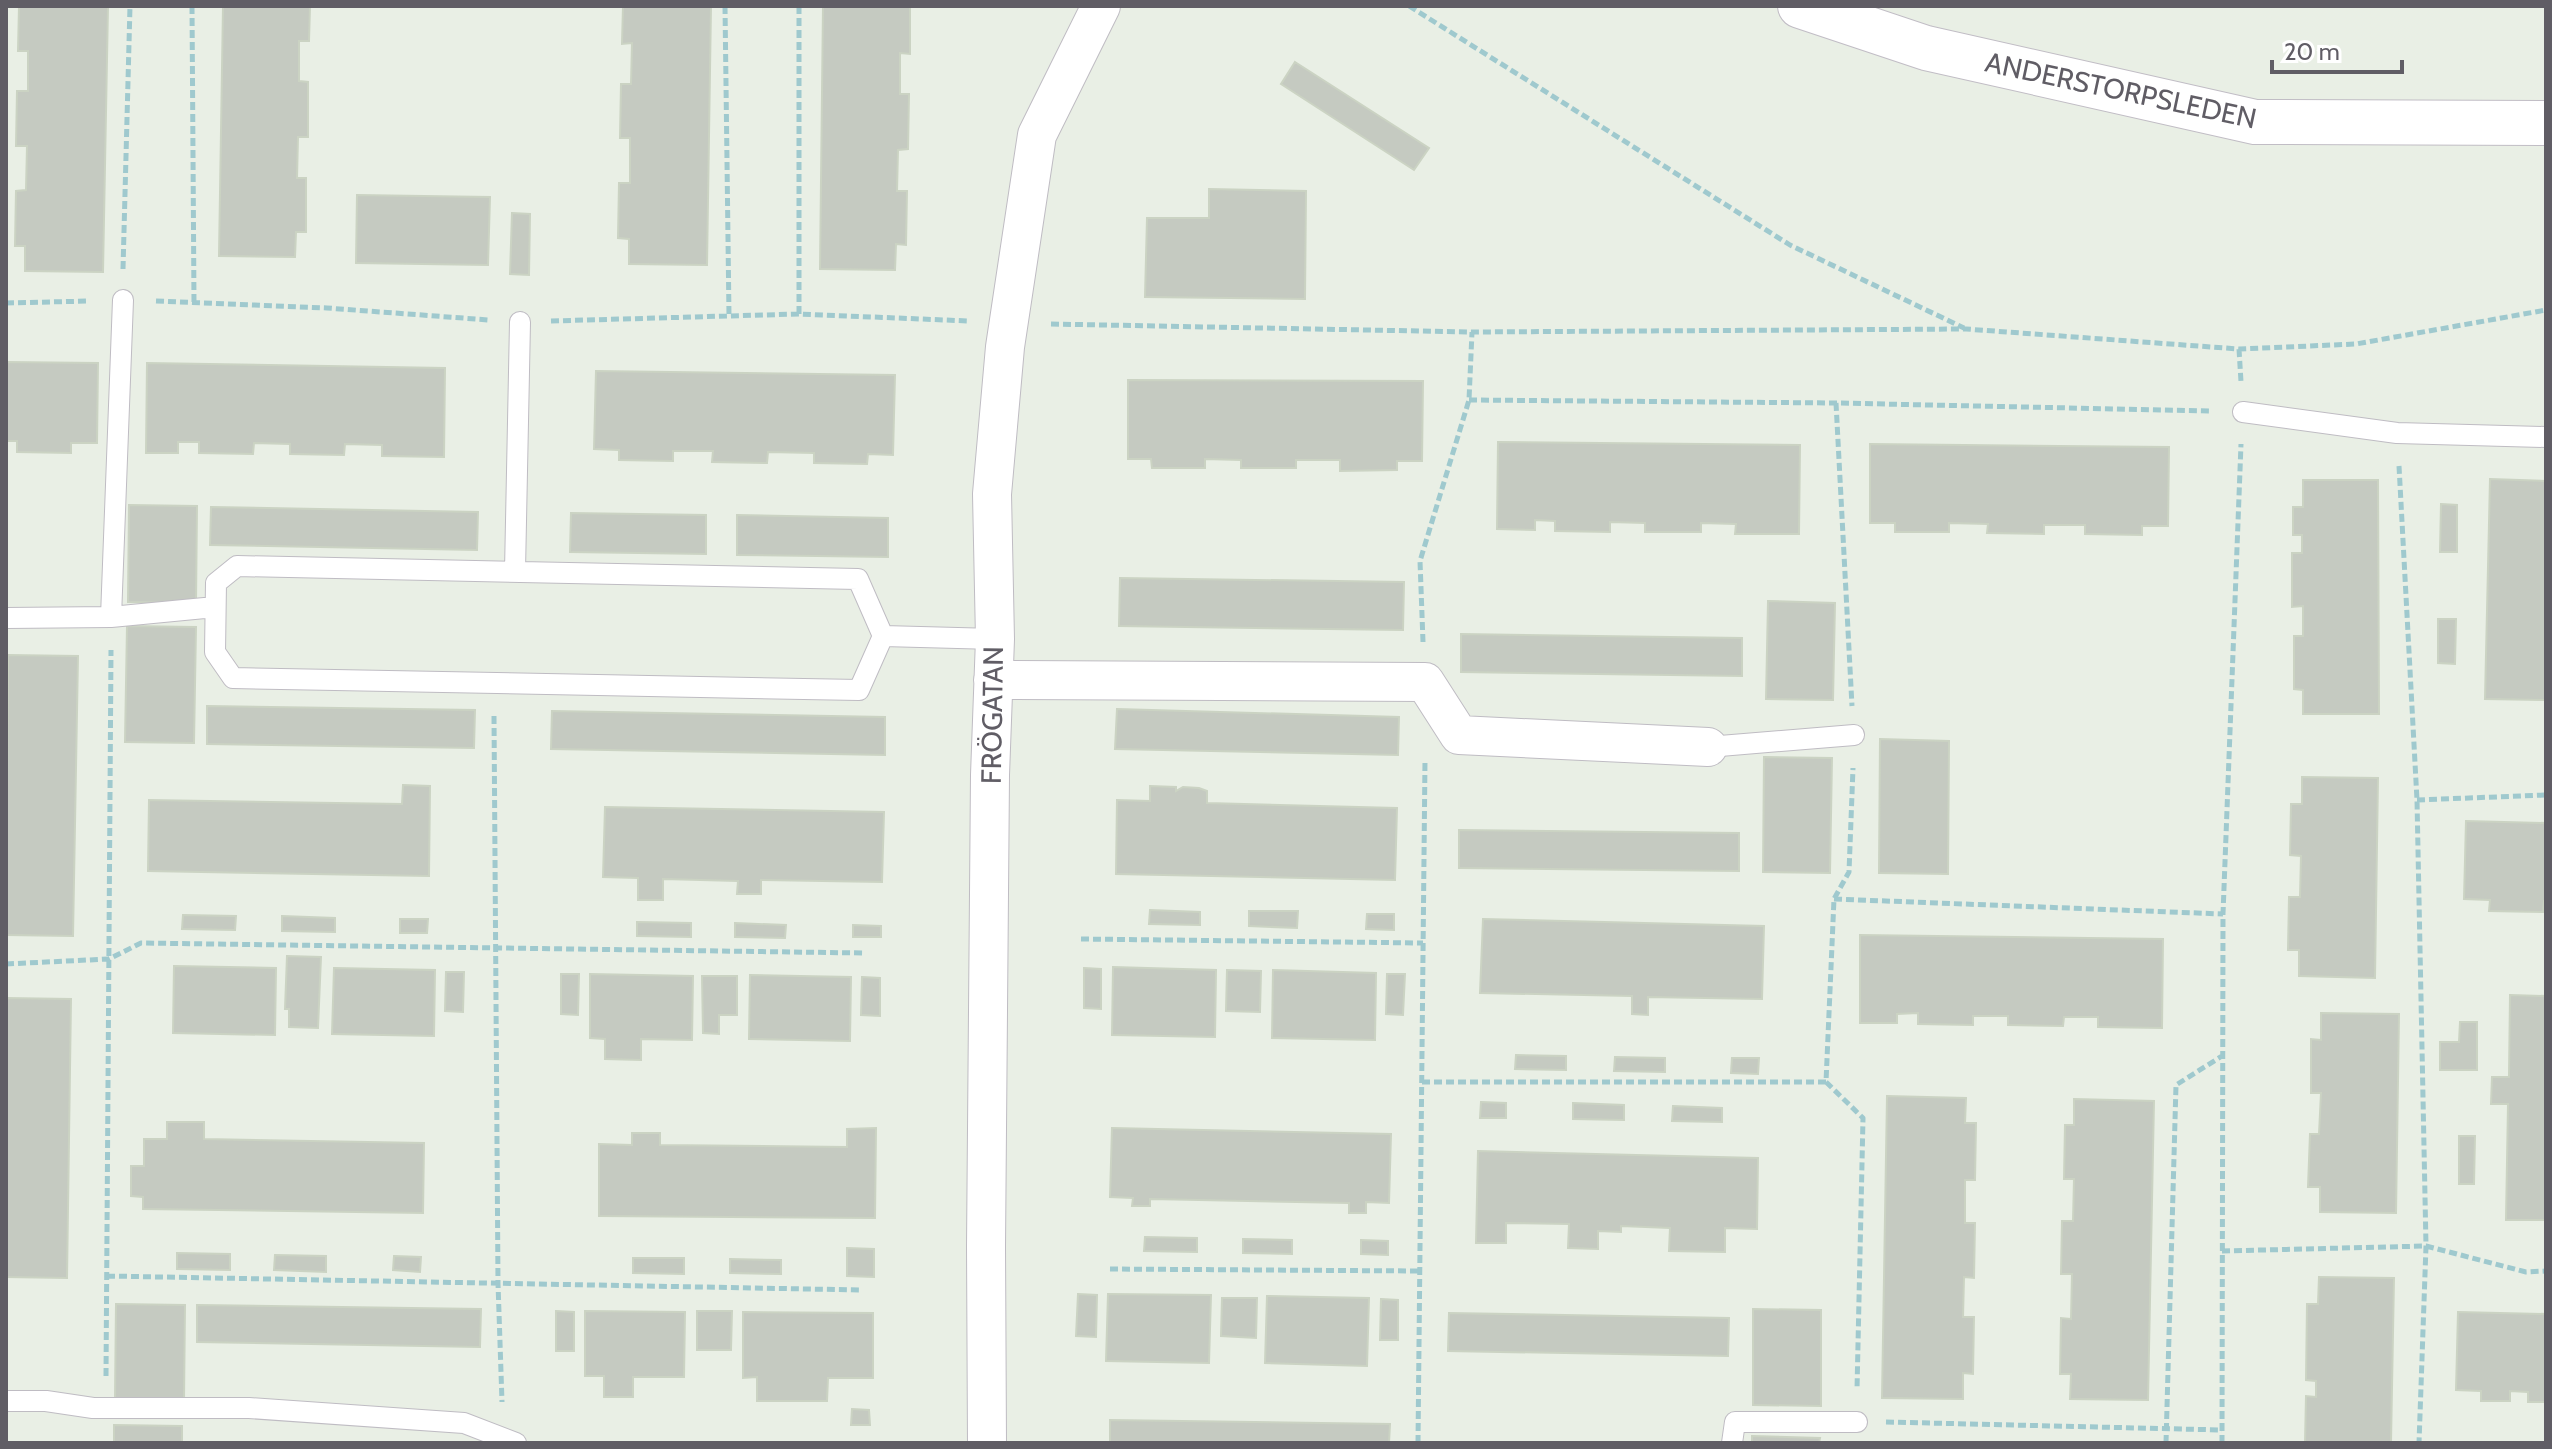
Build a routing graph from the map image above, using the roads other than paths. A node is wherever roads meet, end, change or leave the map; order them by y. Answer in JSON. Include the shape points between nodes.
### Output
{"nodes":[{"id":1,"x":1101,"y":6,"type":"edge"},
{"id":2,"x":1800,"y":6,"type":"edge"},
{"id":3,"x":2546,"y":123,"type":"edge"},
{"id":4,"x":123,"y":300,"type":"road end"},
{"id":5,"x":520,"y":322,"type":"road end"},
{"id":6,"x":2243,"y":412,"type":"road end"},
{"id":7,"x":2546,"y":437,"type":"edge"},
{"id":8,"x":515,"y":571,"type":"junction"},
{"id":9,"x":215,"y":607,"type":"junction"},
{"id":10,"x":111,"y":617,"type":"junction"},
{"id":11,"x":6,"y":618,"type":"edge"},
{"id":12,"x":883,"y":636,"type":"junction"},
{"id":13,"x":995,"y":639,"type":"junction"},
{"id":14,"x":993,"y":680,"type":"junction"},
{"id":15,"x":1854,"y":735,"type":"road end"},
{"id":16,"x":1708,"y":747,"type":"joint"},
{"id":17,"x":6,"y":1401,"type":"edge"},
{"id":18,"x":1857,"y":1422,"type":"road end"},
{"id":19,"x":509,"y":1440,"type":"edge"},
{"id":20,"x":987,"y":1443,"type":"edge"},
{"id":21,"x":1732,"y":1443,"type":"edge"}],
"edges":[{"from":1,"to":13,"type":"street","name":"FRÖGATAN","via":[[1037,135],[1009,323],[992,494]]},
{"from":2,"to":3,"type":"main road","name":"ANDERSTORPSLEDEN","via":[[1926,48],[2255,122]]},
{"from":4,"to":10,"type":"lane"},
{"from":5,"to":8,"type":"lane"},
{"from":6,"to":7,"type":"lane","via":[[2397,433]]},
{"from":8,"to":9,"type":"lane","via":[[237,566],[216,583]]},
{"from":8,"to":12,"type":"lane","via":[[858,579]]},
{"from":9,"to":10,"type":"lane"},
{"from":9,"to":12,"type":"lane","via":[[215,652],[233,678],[859,690]]},
{"from":10,"to":11,"type":"lane"},
{"from":12,"to":13,"type":"lane"},
{"from":13,"to":14,"type":"street","name":"FRÖGATAN"},
{"from":14,"to":16,"type":"street","via":[[1425,682],[1459,735]]},
{"from":14,"to":20,"type":"street","name":"FRÖGATAN"},
{"from":15,"to":16,"type":"lane"},
{"from":17,"to":19,"type":"lane","via":[[106,1409],[249,1408],[464,1423]]},
{"from":18,"to":21,"type":"lane","via":[[1735,1422]]}]}
